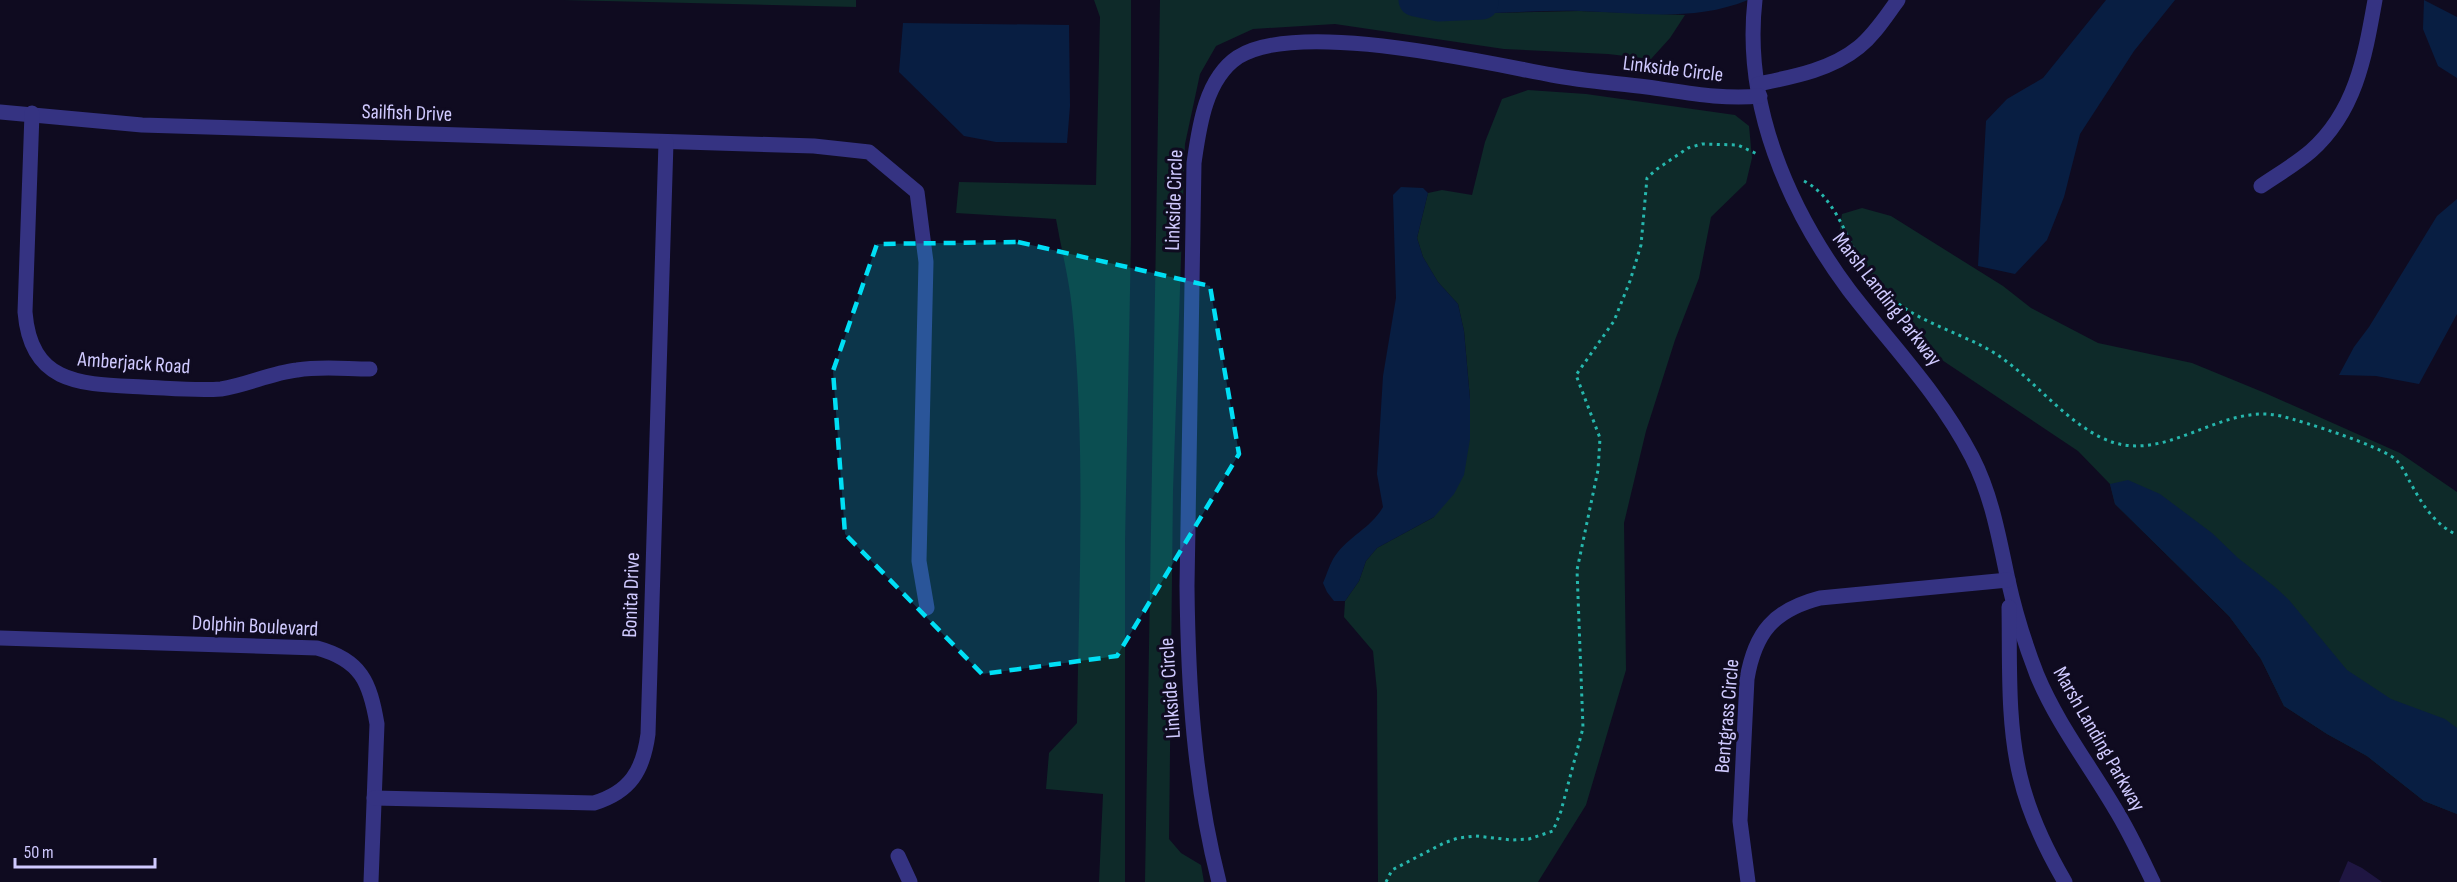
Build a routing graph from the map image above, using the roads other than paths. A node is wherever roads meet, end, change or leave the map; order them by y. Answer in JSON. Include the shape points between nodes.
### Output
{"nodes":[{"id":1,"x":1898,"y":0,"type":"edge"},
{"id":2,"x":2375,"y":0,"type":"edge"},
{"id":3,"x":1754,"y":5,"type":"edge"},
{"id":4,"x":1759,"y":90,"type":"junction"},
{"id":5,"x":0,"y":112,"type":"edge"},
{"id":6,"x":32,"y":113,"type":"junction"},
{"id":7,"x":666,"y":142,"type":"junction"},
{"id":8,"x":2261,"y":186,"type":"dead end"},
{"id":9,"x":370,"y":369,"type":"dead end"},
{"id":10,"x":2008,"y":579,"type":"junction"},
{"id":11,"x":927,"y":608,"type":"dead end"},
{"id":12,"x":0,"y":638,"type":"edge"},
{"id":13,"x":374,"y":798,"type":"junction"},
{"id":14,"x":898,"y":856,"type":"dead end"},
{"id":15,"x":371,"y":882,"type":"edge"},
{"id":16,"x":910,"y":882,"type":"edge"},
{"id":17,"x":1219,"y":882,"type":"edge"},
{"id":18,"x":1748,"y":882,"type":"edge"},
{"id":19,"x":2065,"y":882,"type":"edge"},
{"id":20,"x":2153,"y":882,"type":"edge"}],
"edges":[{"from":1,"to":4,"type":"street","name":"Linkside Circle","via":[[1874,32],[1840,60]]},
{"from":2,"to":8,"type":"street","via":[[2365,56],[2348,104],[2310,152]]},
{"from":3,"to":4,"type":"street","name":"Marsh Landing Parkway"},
{"from":4,"to":10,"type":"street","name":"Marsh Landing Parkway","via":[[1791,198],[1818,245],[1922,378],[1973,460],[1990,502]]},
{"from":4,"to":17,"type":"street","name":"Linkside Circle","via":[[1719,97],[1554,76],[1413,49],[1332,43],[1258,48],[1236,58],[1215,82],[1202,118],[1194,164],[1187,586],[1196,752],[1206,834]]},
{"from":5,"to":6,"type":"street","name":"Sailfish Drive"},
{"from":6,"to":7,"type":"street","name":"Sailfish Drive","via":[[142,125]]},
{"from":6,"to":9,"type":"street","name":"Amberjack Road","via":[[26,330],[41,361],[57,374],[86,384],[220,389],[299,369]]},
{"from":7,"to":11,"type":"street","name":"Sailfish Drive","via":[[869,152],[917,192],[926,262],[919,561]]},
{"from":7,"to":13,"type":"street","name":"Bonita Drive","via":[[645,755],[630,783],[613,796],[594,803]]},
{"from":10,"to":18,"type":"street","name":"Bentgrass Circle","via":[[1820,598],[1782,612],[1769,624],[1750,659],[1747,679],[1740,821]]},
{"from":10,"to":19,"type":"street","name":"Marsh Landing Parkway","via":[[2013,737],[2020,776],[2035,824]]},
{"from":10,"to":20,"type":"street","name":"Marsh Landing Parkway","via":[[2020,629],[2054,711],[2114,807]]},
{"from":12,"to":13,"type":"street","name":"Dolphin Boulevard","via":[[317,648],[336,653],[360,672],[373,700]]},
{"from":13,"to":15,"type":"street","name":"Dolphin Boulevard"},
{"from":14,"to":16,"type":"street"}]}
